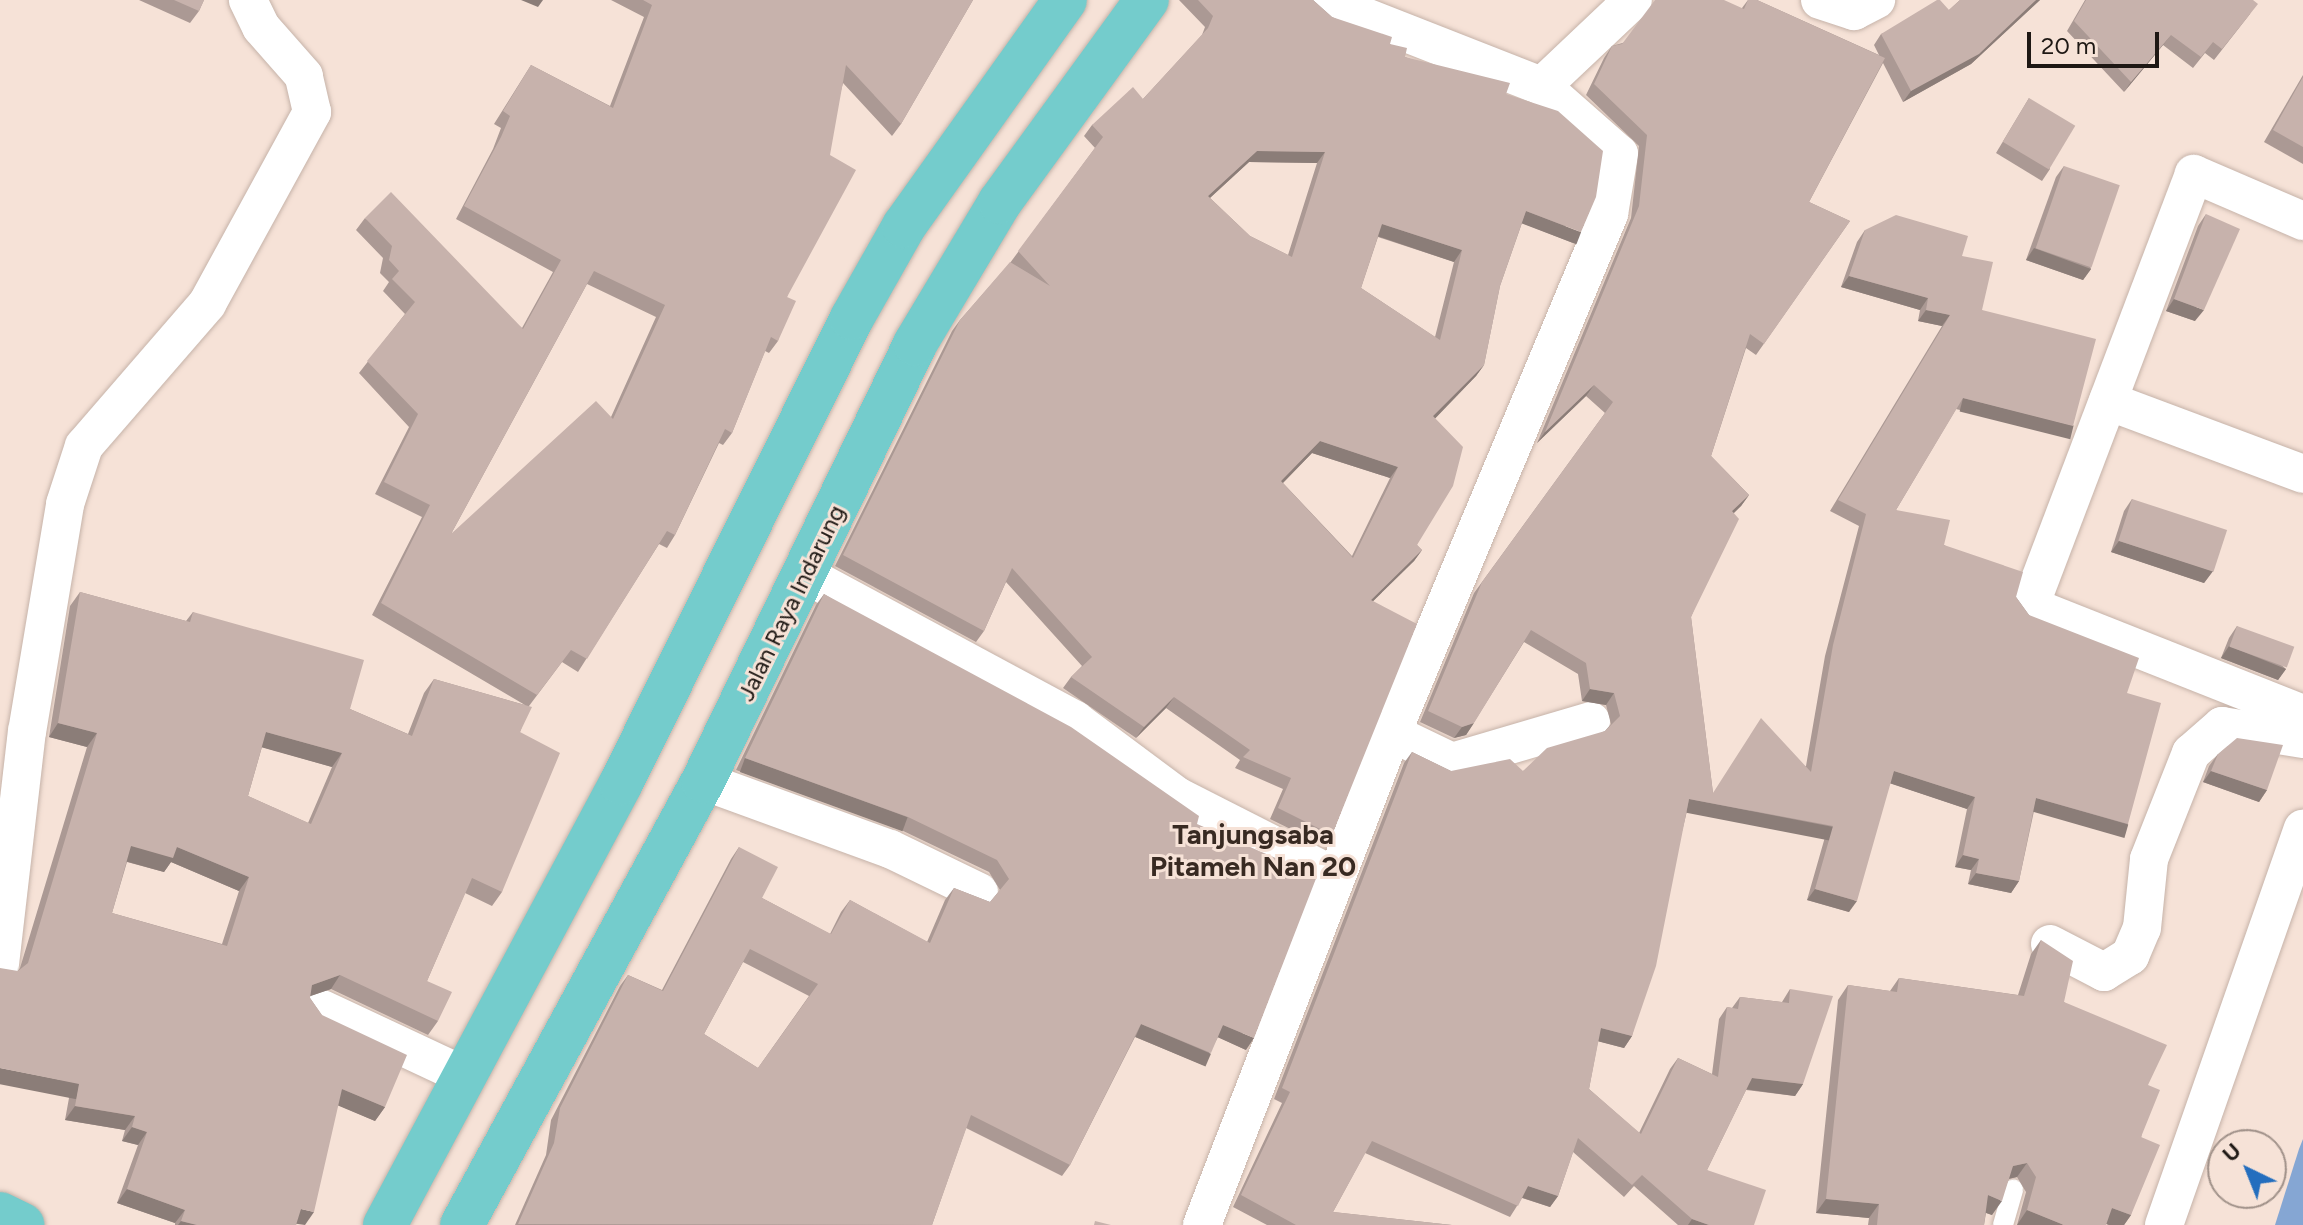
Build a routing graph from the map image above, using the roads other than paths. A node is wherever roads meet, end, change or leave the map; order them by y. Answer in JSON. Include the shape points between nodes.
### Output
{"nodes":[{"id":1,"x":248,"y":0,"type":"edge"},
{"id":2,"x":1065,"y":0,"type":"edge"},
{"id":3,"x":1147,"y":0,"type":"edge"},
{"id":4,"x":1322,"y":0,"type":"edge"},
{"id":5,"x":1633,"y":0,"type":"edge"},
{"id":6,"x":1820,"y":0,"type":"edge"},
{"id":7,"x":1876,"y":0,"type":"edge"},
{"id":8,"x":1542,"y":86,"type":"junction"},
{"id":9,"x":2303,"y":221,"type":"edge"},
{"id":10,"x":2108,"y":401,"type":"junction"},
{"id":11,"x":2303,"y":474,"type":"edge"},
{"id":12,"x":806,"y":575,"type":"junction"},
{"id":13,"x":2303,"y":714,"type":"edge"},
{"id":14,"x":1591,"y":721,"type":"dead end"},
{"id":15,"x":1392,"y":733,"type":"junction"},
{"id":16,"x":2303,"y":739,"type":"edge"},
{"id":17,"x":703,"y":781,"type":"junction"},
{"id":18,"x":2303,"y":829,"type":"edge"},
{"id":19,"x":1334,"y":876,"type":"junction"},
{"id":20,"x":979,"y":892,"type":"dead end"},
{"id":21,"x":2050,"y":944,"type":"edge"},
{"id":22,"x":0,"y":964,"type":"edge"},
{"id":23,"x":322,"y":1009,"type":"edge"},
{"id":24,"x":465,"y":1076,"type":"junction"},
{"id":25,"x":2013,"y":1189,"type":"edge"},
{"id":26,"x":0,"y":1214,"type":"edge"},
{"id":27,"x":23,"y":1225,"type":"edge"},
{"id":28,"x":385,"y":1225,"type":"edge"},
{"id":29,"x":462,"y":1225,"type":"edge"},
{"id":30,"x":1202,"y":1225,"type":"edge"},
{"id":31,"x":2003,"y":1225,"type":"edge"},
{"id":32,"x":2164,"y":1225,"type":"edge"}],
"edges":[{"from":1,"to":22,"type":"street","via":[[261,27],[304,76],[312,112],[207,304],[84,446],[65,504],[29,717]]},
{"from":2,"to":24,"type":"highway","via":[[904,226],[852,318],[621,783]]},
{"from":3,"to":12,"type":"highway","name":"Jalan Raya Indarung","via":[[1000,202],[915,344]]},
{"from":4,"to":8,"type":"street"},
{"from":5,"to":8,"type":"street"},
{"from":6,"to":7,"type":"street","via":[[1854,11]]},
{"from":8,"to":15,"type":"street","via":[[1619,154],[1616,186]]},
{"from":9,"to":10,"type":"street","via":[[2194,174]]},
{"from":10,"to":11,"type":"street"},
{"from":10,"to":13,"type":"street","via":[[2030,606]]},
{"from":12,"to":17,"type":"highway","name":"Jalan Raya Indarung"},
{"from":12,"to":19,"type":"street","via":[[1075,720],[1177,796]]},
{"from":14,"to":15,"type":"street","via":[[1452,762]]},
{"from":15,"to":19,"type":"street"},
{"from":16,"to":21,"type":"street","via":[[2222,726],[2191,753],[2149,859],[2142,928],[2130,956],[2104,972]]},
{"from":17,"to":20,"type":"street","via":[[890,849]]},
{"from":17,"to":29,"type":"highway","name":"Jalan Raya Indarung"},
{"from":18,"to":32,"type":"street"},
{"from":19,"to":30,"type":"street"},
{"from":23,"to":24,"type":"street"},
{"from":24,"to":28,"type":"highway"},
{"from":25,"to":31,"type":"lane"},
{"from":26,"to":27,"type":"highway"}]}
